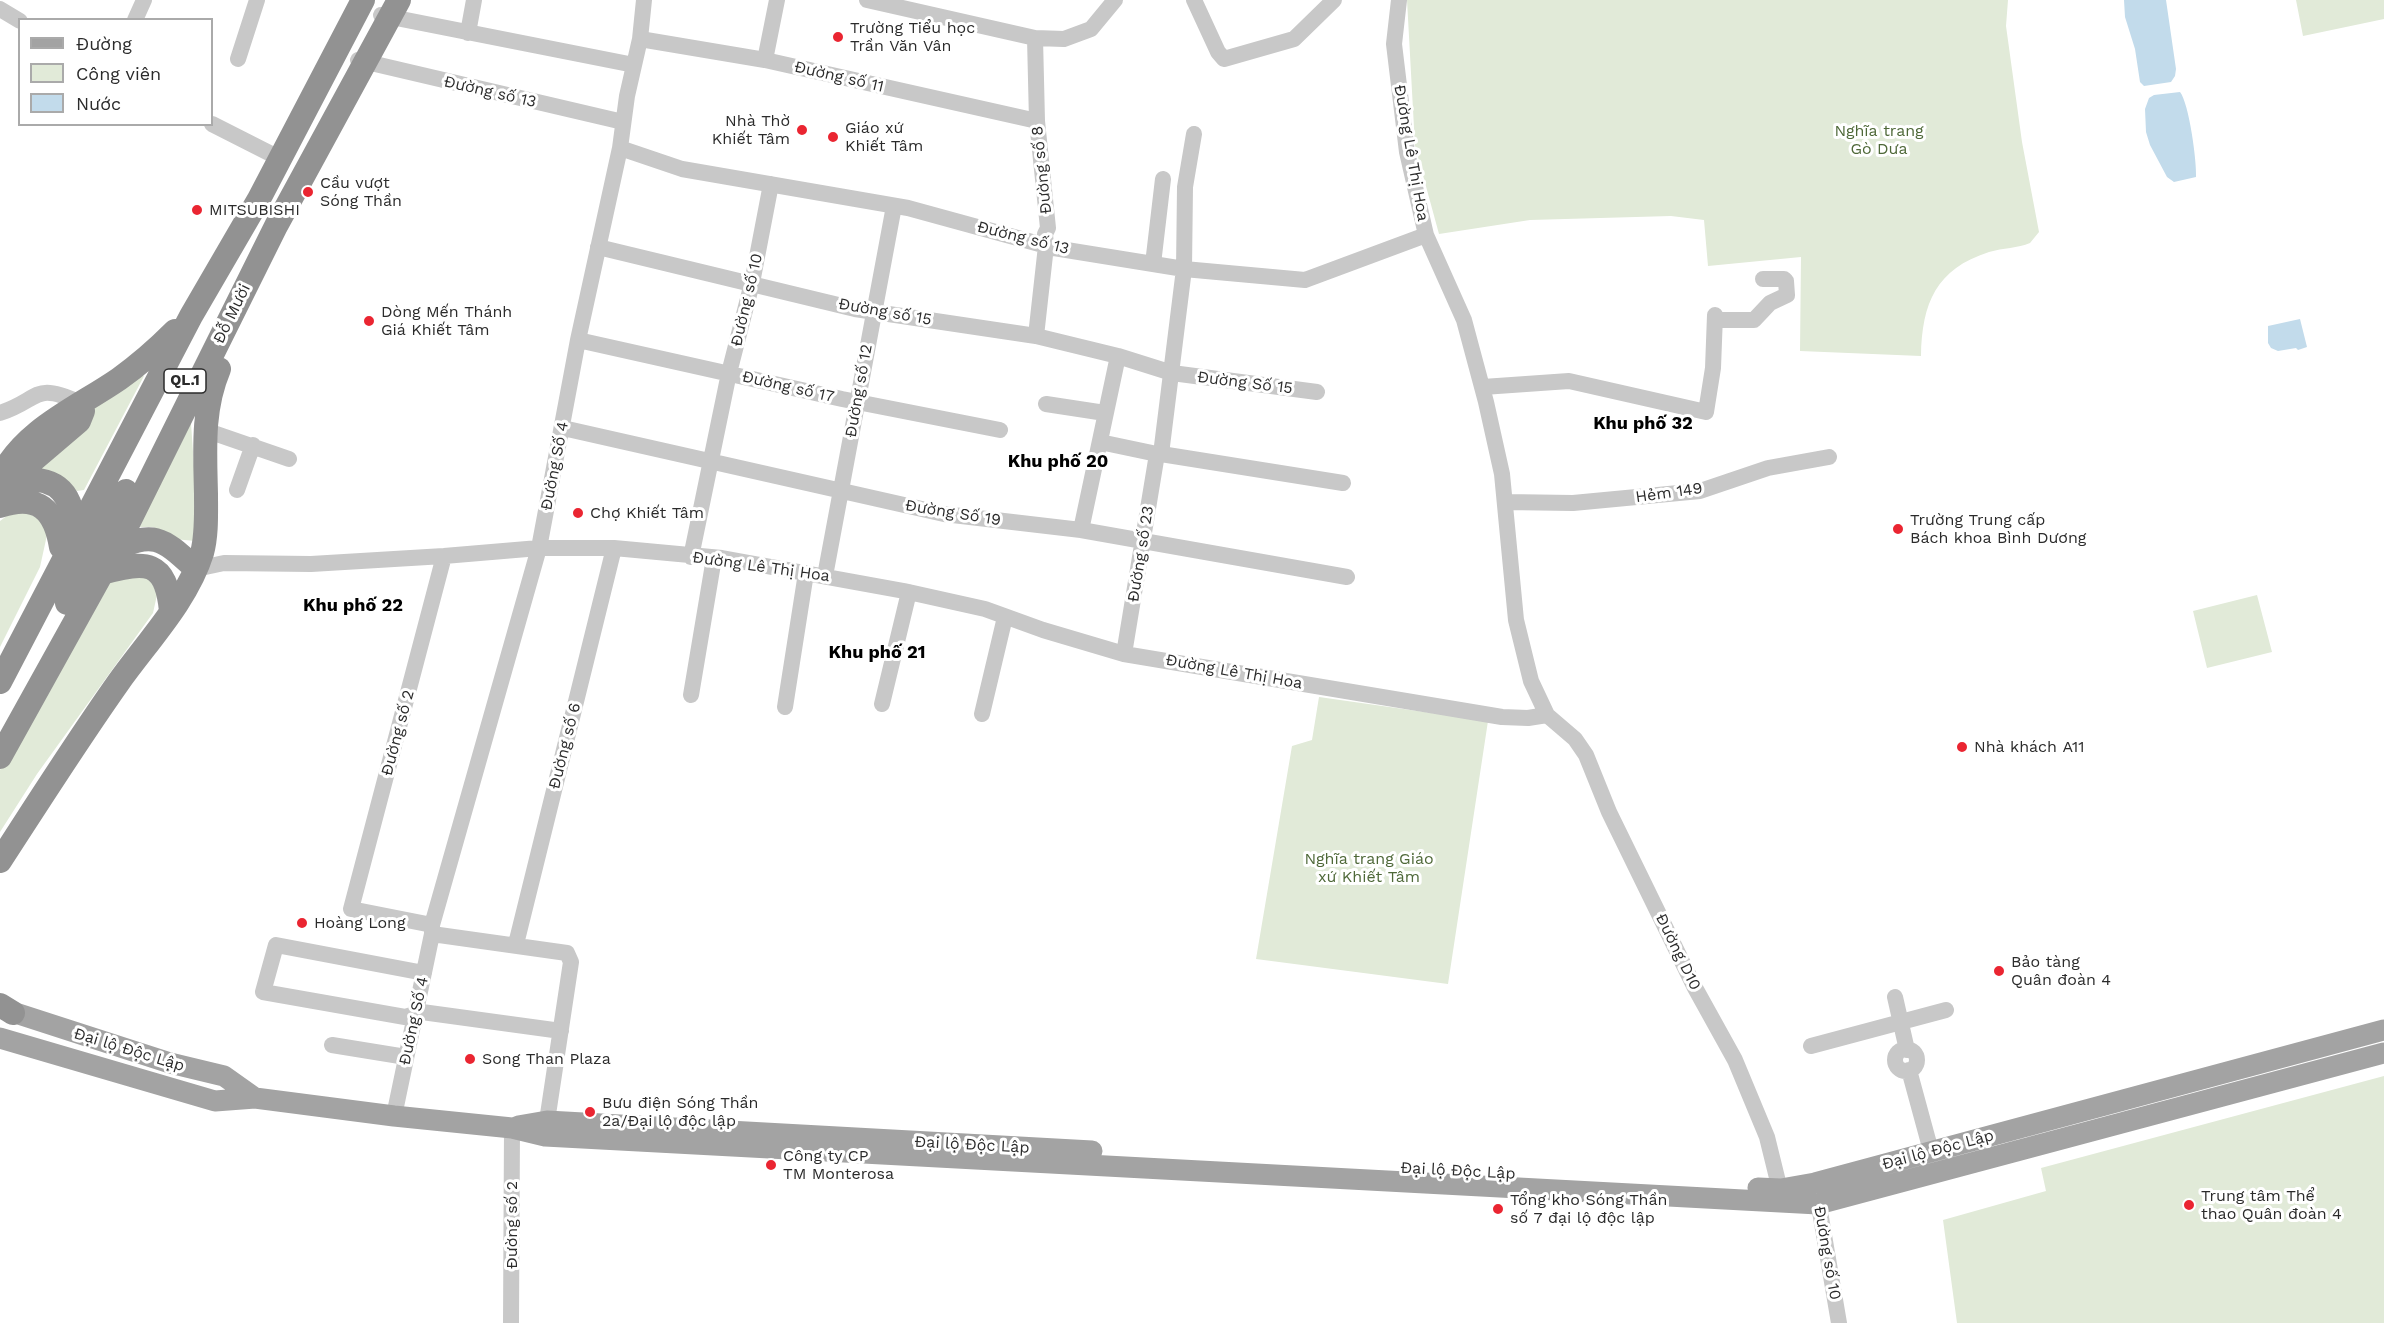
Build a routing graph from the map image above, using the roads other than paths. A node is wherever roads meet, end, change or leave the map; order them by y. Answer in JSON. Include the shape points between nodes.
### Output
{"nodes":[{"id":1,"x":144,"y":0,"type":"edge"},
{"id":2,"x":257,"y":0,"type":"edge"},
{"id":3,"x":349,"y":0,"type":"edge"},
{"id":4,"x":474,"y":0,"type":"edge"},
{"id":5,"x":644,"y":0,"type":"edge"},
{"id":6,"x":777,"y":0,"type":"edge"},
{"id":7,"x":867,"y":0,"type":"edge"},
{"id":8,"x":1115,"y":0,"type":"edge"},
{"id":9,"x":1194,"y":0,"type":"edge"},
{"id":10,"x":1334,"y":0,"type":"edge"},
{"id":11,"x":1399,"y":0,"type":"edge"},
{"id":12,"x":384,"y":6,"type":"edge"},
{"id":13,"x":0,"y":9,"type":"edge"},
{"id":14,"x":136,"y":18,"type":"edge"},
{"id":15,"x":18,"y":20,"type":"edge"},
{"id":16,"x":468,"y":33,"type":"junction"},
{"id":17,"x":1035,"y":38,"type":"junction"},
{"id":18,"x":640,"y":39,"type":"junction"},
{"id":19,"x":238,"y":58,"type":"dead end"},
{"id":20,"x":765,"y":60,"type":"junction"},
{"id":21,"x":362,"y":62,"type":"junction"},
{"id":22,"x":634,"y":65,"type":"junction"},
{"id":23,"x":1037,"y":121,"type":"junction"},
{"id":24,"x":623,"y":122,"type":"junction"},
{"id":25,"x":213,"y":125,"type":"edge"},
{"id":26,"x":1194,"y":134,"type":"dead end"},
{"id":27,"x":620,"y":148,"type":"junction"},
{"id":28,"x":273,"y":155,"type":"junction"},
{"id":29,"x":1162,"y":179,"type":"dead end"},
{"id":30,"x":771,"y":184,"type":"junction"},
{"id":31,"x":894,"y":206,"type":"junction"},
{"id":32,"x":277,"y":214,"type":"junction"},
{"id":33,"x":1425,"y":235,"type":"junction"},
{"id":34,"x":1046,"y":246,"type":"junction"},
{"id":35,"x":598,"y":247,"type":"junction"},
{"id":36,"x":1153,"y":264,"type":"junction"},
{"id":37,"x":1184,"y":269,"type":"junction"},
{"id":38,"x":1763,"y":279,"type":"dead end"},
{"id":39,"x":752,"y":283,"type":"junction"},
{"id":40,"x":874,"y":312,"type":"junction"},
{"id":41,"x":190,"y":316,"type":"junction"},
{"id":42,"x":1036,"y":336,"type":"junction"},
{"id":43,"x":168,"y":338,"type":"junction"},
{"id":44,"x":578,"y":340,"type":"junction"},
{"id":45,"x":1118,"y":356,"type":"junction"},
{"id":46,"x":729,"y":373,"type":"junction"},
{"id":47,"x":1172,"y":373,"type":"junction"},
{"id":48,"x":1483,"y":387,"type":"junction"},
{"id":49,"x":1317,"y":392,"type":"dead end"},
{"id":50,"x":857,"y":402,"type":"junction"},
{"id":51,"x":81,"y":403,"type":"junction"},
{"id":52,"x":1046,"y":404,"type":"dead end"},
{"id":53,"x":0,"y":413,"type":"edge"},
{"id":54,"x":1105,"y":413,"type":"junction"},
{"id":55,"x":562,"y":428,"type":"junction"},
{"id":56,"x":205,"y":430,"type":"junction"},
{"id":57,"x":1000,"y":430,"type":"dead end"},
{"id":58,"x":1100,"y":442,"type":"junction"},
{"id":59,"x":253,"y":445,"type":"junction"},
{"id":60,"x":1159,"y":454,"type":"junction"},
{"id":61,"x":1829,"y":457,"type":"dead end"},
{"id":62,"x":290,"y":459,"type":"dead end"},
{"id":63,"x":711,"y":461,"type":"junction"},
{"id":64,"x":1343,"y":483,"type":"dead end"},
{"id":65,"x":237,"y":490,"type":"dead end"},
{"id":66,"x":2,"y":491,"type":"edge"},
{"id":67,"x":841,"y":491,"type":"junction"},
{"id":68,"x":1504,"y":502,"type":"junction"},
{"id":69,"x":1081,"y":530,"type":"junction"},
{"id":70,"x":1143,"y":540,"type":"junction"},
{"id":71,"x":64,"y":547,"type":"junction"},
{"id":72,"x":116,"y":548,"type":"junction"},
{"id":73,"x":540,"y":548,"type":"junction"},
{"id":74,"x":614,"y":548,"type":"junction"},
{"id":75,"x":444,"y":556,"type":"junction"},
{"id":76,"x":691,"y":557,"type":"junction"},
{"id":77,"x":714,"y":558,"type":"junction"},
{"id":78,"x":96,"y":566,"type":"junction"},
{"id":79,"x":196,"y":569,"type":"junction"},
{"id":80,"x":806,"y":573,"type":"junction"},
{"id":81,"x":825,"y":576,"type":"junction"},
{"id":82,"x":1347,"y":577,"type":"dead end"},
{"id":83,"x":909,"y":592,"type":"junction"},
{"id":84,"x":171,"y":611,"type":"junction"},
{"id":85,"x":1005,"y":617,"type":"junction"},
{"id":86,"x":1124,"y":654,"type":"junction"},
{"id":87,"x":0,"y":661,"type":"edge"},
{"id":88,"x":0,"y":682,"type":"edge"},
{"id":89,"x":692,"y":695,"type":"dead end"},
{"id":90,"x":882,"y":704,"type":"dead end"},
{"id":91,"x":785,"y":707,"type":"dead end"},
{"id":92,"x":982,"y":714,"type":"dead end"},
{"id":93,"x":1547,"y":715,"type":"junction"},
{"id":94,"x":0,"y":727,"type":"edge"},
{"id":95,"x":0,"y":757,"type":"edge"},
{"id":96,"x":0,"y":861,"type":"edge"},
{"id":97,"x":432,"y":930,"type":"junction"},
{"id":98,"x":516,"y":944,"type":"junction"},
{"id":99,"x":424,"y":973,"type":"junction"},
{"id":100,"x":1895,"y":997,"type":"dead end"},
{"id":101,"x":4,"y":1009,"type":"edge"},
{"id":102,"x":1946,"y":1010,"type":"dead end"},
{"id":103,"x":414,"y":1014,"type":"junction"},
{"id":104,"x":1900,"y":1022,"type":"junction"},
{"id":105,"x":2384,"y":1030,"type":"edge"},
{"id":106,"x":561,"y":1031,"type":"junction"},
{"id":107,"x":0,"y":1038,"type":"edge"},
{"id":108,"x":332,"y":1045,"type":"dead end"},
{"id":109,"x":1811,"y":1046,"type":"dead end"},
{"id":110,"x":2384,"y":1053,"type":"edge"},
{"id":111,"x":406,"y":1057,"type":"junction"},
{"id":112,"x":255,"y":1098,"type":"junction"},
{"id":113,"x":394,"y":1116,"type":"junction"},
{"id":114,"x":547,"y":1121,"type":"junction"},
{"id":115,"x":512,"y":1128,"type":"junction"},
{"id":116,"x":1931,"y":1151,"type":"junction"},
{"id":117,"x":1815,"y":1183,"type":"junction"},
{"id":118,"x":1781,"y":1196,"type":"junction"},
{"id":119,"x":1818,"y":1204,"type":"junction"},
{"id":120,"x":511,"y":1323,"type":"edge"},
{"id":121,"x":1839,"y":1323,"type":"edge"}],
"edges":[{"from":1,"to":14,"type":"street"},
{"from":2,"to":19,"type":"street"},
{"from":3,"to":28,"type":"highway","name":"Đỗ Mười","number":"QL.1"},
{"from":4,"to":16,"type":"street"},
{"from":5,"to":18,"type":"street","name":"Đường Số 4"},
{"from":6,"to":20,"type":"street"},
{"from":7,"to":17,"type":"street"},
{"from":8,"to":17,"type":"street","via":[[1091,29],[1064,39]]},
{"from":9,"to":10,"type":"street","via":[[1224,59],[1294,39]]},
{"from":11,"to":33,"type":"street","name":"Đường Lê Thị Hoa","via":[[1394,44],[1401,114]]},
{"from":12,"to":16,"type":"street"},
{"from":12,"to":21,"type":"highway","name":"Đỗ Mười","number":"QL.1"},
{"from":12,"to":28,"type":"highway","name":"Đỗ Mười","number":"QL.1"},
{"from":13,"to":15,"type":"street"},
{"from":16,"to":22,"type":"street"},
{"from":17,"to":23,"type":"street","name":"Đường số 8"},
{"from":18,"to":20,"type":"street","name":"Đường số 11"},
{"from":18,"to":22,"type":"street","name":"Đường Số 4"},
{"from":20,"to":23,"type":"street","name":"Đường số 11"},
{"from":21,"to":24,"type":"street","name":"Đường số 13"},
{"from":21,"to":32,"type":"highway","name":"Đỗ Mười","number":"QL.1"},
{"from":22,"to":24,"type":"street","name":"Đường Số 4"},
{"from":23,"to":34,"type":"street","name":"Đường số 8","via":[[1048,228]]},
{"from":24,"to":27,"type":"street","name":"Đường Số 4"},
{"from":25,"to":28,"type":"street"},
{"from":26,"to":37,"type":"street","name":"Đường số 23","via":[[1185,187]]},
{"from":27,"to":30,"type":"street","name":"Đường số 13","via":[[682,169]]},
{"from":27,"to":35,"type":"street","name":"Đường Số 4"},
{"from":28,"to":41,"type":"highway","name":"Đỗ Mười","number":"QL.1","via":[[259,199]]},
{"from":28,"to":43,"type":"highway","name":"Đỗ Mười","number":"QL.1"},
{"from":29,"to":36,"type":"street"},
{"from":30,"to":31,"type":"street","name":"Đường số 13"},
{"from":30,"to":39,"type":"street","name":"Đường số 10"},
{"from":31,"to":34,"type":"street","name":"Đường số 13"},
{"from":31,"to":40,"type":"street","name":"Đường số 12"},
{"from":32,"to":56,"type":"highway","via":[[273,243],[209,391]]},
{"from":32,"to":72,"type":"highway","name":"Đỗ Mười","number":"QL.1"},
{"from":32,"to":78,"type":"highway","name":"Đỗ Mười","number":"QL.1"},
{"from":33,"to":37,"type":"street","name":"Đường số 13","via":[[1305,280]]},
{"from":33,"to":48,"type":"street","name":"Đường Lê Thị Hoa","via":[[1464,320]]},
{"from":34,"to":36,"type":"street","name":"Đường số 13"},
{"from":34,"to":42,"type":"street","name":"Đường số 8"},
{"from":35,"to":39,"type":"street","name":"Đường số 15"},
{"from":35,"to":44,"type":"street","name":"Đường Số 4"},
{"from":36,"to":37,"type":"street","name":"Đường số 13"},
{"from":37,"to":47,"type":"street","name":"Đường số 23"},
{"from":38,"to":48,"type":"street","via":[[1784,279],[1787,295],[1770,303],[1754,320],[1715,318],[1706,412],[1569,381]]},
{"from":39,"to":40,"type":"street","name":"Đường số 15"},
{"from":39,"to":46,"type":"street","name":"Đường số 10"},
{"from":40,"to":42,"type":"street","name":"Đường số 15"},
{"from":40,"to":50,"type":"street","name":"Đường số 12"},
{"from":41,"to":43,"type":"highway"},
{"from":41,"to":71,"type":"highway","name":"Đỗ Mười","number":"QL.1"},
{"from":42,"to":45,"type":"street","name":"Đường số 15"},
{"from":43,"to":51,"type":"highway","via":[[119,379]]},
{"from":43,"to":71,"type":"highway","name":"Đỗ Mười","number":"QL.1"},
{"from":44,"to":46,"type":"street","name":"Đường số 17"},
{"from":44,"to":55,"type":"street","name":"Đường Số 4"},
{"from":45,"to":47,"type":"street","name":"Đường số 15"},
{"from":45,"to":54,"type":"street"},
{"from":46,"to":50,"type":"street","name":"Đường số 17"},
{"from":46,"to":63,"type":"street","name":"Đường số 10"},
{"from":47,"to":49,"type":"street","name":"Đường Số 15"},
{"from":47,"to":60,"type":"street","name":"Đường số 23"},
{"from":48,"to":68,"type":"street","name":"Đường Lê Thị Hoa","via":[[1502,474]]},
{"from":50,"to":57,"type":"street","name":"Đường số 17"},
{"from":50,"to":67,"type":"street","name":"Đường số 12"},
{"from":51,"to":53,"type":"street","via":[[59,393],[40,392]]},
{"from":51,"to":66,"type":"highway","via":[[16,451]]},
{"from":52,"to":54,"type":"street"},
{"from":54,"to":58,"type":"street"},
{"from":55,"to":63,"type":"street","name":"Đường Số 19"},
{"from":55,"to":73,"type":"street","name":"Đường Số 4"},
{"from":56,"to":59,"type":"street"},
{"from":56,"to":79,"type":"highway","via":[[206,513]]},
{"from":58,"to":60,"type":"street"},
{"from":58,"to":69,"type":"street"},
{"from":59,"to":62,"type":"street"},
{"from":59,"to":65,"type":"street"},
{"from":60,"to":64,"type":"street"},
{"from":60,"to":70,"type":"street","name":"Đường số 23"},
{"from":61,"to":68,"type":"street","name":"Hẻm 149","via":[[1768,468],[1700,491],[1573,503]]},
{"from":63,"to":67,"type":"street","name":"Đường Số 19"},
{"from":63,"to":76,"type":"street","name":"Đường số 10"},
{"from":66,"to":71,"type":"highway","via":[[30,479],[53,484],[65,496],[71,510]]},
{"from":67,"to":69,"type":"street","name":"Đường Số 19","via":[[944,514]]},
{"from":67,"to":81,"type":"street","name":"Đường số 12"},
{"from":68,"to":93,"type":"street","name":"Đường Lê Thị Hoa","via":[[1516,620],[1531,681]]},
{"from":69,"to":70,"type":"street","name":"Đường Số 19"},
{"from":70,"to":82,"type":"street","name":"Đường Số 19"},
{"from":70,"to":86,"type":"street","name":"Đường số 23"},
{"from":71,"to":87,"type":"highway","name":"Đỗ Mười","number":"QL.1"},
{"from":71,"to":88,"type":"highway","name":"Đỗ Mười","number":"QL.1"},
{"from":72,"to":78,"type":"highway"},
{"from":72,"to":79,"type":"highway","via":[[133,540],[155,539],[172,547]]},
{"from":73,"to":74,"type":"street","name":"Đường Lê Thị Hoa"},
{"from":73,"to":75,"type":"street","name":"Đường Lê Thị Hoa"},
{"from":73,"to":97,"type":"street","name":"Đường Số 4"},
{"from":74,"to":76,"type":"street","name":"Đường Lê Thị Hoa"},
{"from":74,"to":98,"type":"street","name":"Đường số 6"},
{"from":75,"to":79,"type":"street","name":"Đường Lê Thị Hoa","via":[[311,564],[224,563]]},
{"from":75,"to":97,"type":"street","name":"Đường số 2","via":[[351,909]]},
{"from":76,"to":77,"type":"street","name":"Đường Lê Thị Hoa"},
{"from":77,"to":80,"type":"street","name":"Đường Lê Thị Hoa"},
{"from":77,"to":89,"type":"street"},
{"from":78,"to":84,"type":"highway","via":[[146,566],[157,572],[166,581]]},
{"from":78,"to":94,"type":"highway","name":"Đỗ Mười","number":"QL.1"},
{"from":78,"to":95,"type":"highway","name":"Đỗ Mười","number":"QL.1"},
{"from":79,"to":84,"type":"highway"},
{"from":80,"to":81,"type":"street","name":"Đường Lê Thị Hoa"},
{"from":80,"to":91,"type":"street"},
{"from":81,"to":83,"type":"street","name":"Đường Lê Thị Hoa"},
{"from":83,"to":85,"type":"street","name":"Đường Lê Thị Hoa"},
{"from":83,"to":90,"type":"street"},
{"from":84,"to":96,"type":"highway"},
{"from":85,"to":86,"type":"street","name":"Đường Lê Thị Hoa"},
{"from":85,"to":92,"type":"street"},
{"from":86,"to":93,"type":"street","name":"Đường Lê Thị Hoa","via":[[1502,717]]},
{"from":93,"to":118,"type":"street","name":"Đường D10","via":[[1575,739],[1586,755],[1609,812],[1694,986],[1735,1060],[1767,1137]]},
{"from":97,"to":98,"type":"street"},
{"from":97,"to":99,"type":"street","name":"Đường Số 4"},
{"from":98,"to":106,"type":"street","via":[[567,953],[571,962]]},
{"from":99,"to":103,"type":"street","name":"Đường Số 4"},
{"from":99,"to":103,"type":"street","via":[[276,945],[263,992],[405,1017]]},
{"from":100,"to":104,"type":"street"},
{"from":101,"to":112,"type":"main road","name":"Đại lộ Độc Lập","via":[[170,1063],[224,1076]]},
{"from":102,"to":104,"type":"street"},
{"from":103,"to":106,"type":"street"},
{"from":103,"to":111,"type":"street","name":"Đường Số 4"},
{"from":104,"to":109,"type":"street"},
{"from":104,"to":116,"type":"street","via":[[1907,1050],[1914,1053],[1917,1061],[1909,1071]]},
{"from":105,"to":116,"type":"main road","name":"Đại lộ Độc Lập"},
{"from":106,"to":114,"type":"street"},
{"from":107,"to":112,"type":"main road","name":"Đại lộ Độc Lập","via":[[215,1101]]},
{"from":108,"to":111,"type":"street"},
{"from":110,"to":119,"type":"main road","name":"Đại lộ Độc Lập"},
{"from":111,"to":113,"type":"street","name":"Đường Số 4"},
{"from":112,"to":113,"type":"main road","name":"Đại lộ Độc Lập"},
{"from":113,"to":115,"type":"main road","name":"Đại lộ Độc Lập"},
{"from":114,"to":115,"type":"main road","name":"Đại lộ Độc Lập"},
{"from":114,"to":118,"type":"main road","name":"Đại lộ Độc Lập"},
{"from":115,"to":118,"type":"main road","name":"Đại lộ Độc Lập","via":[[545,1136]]},
{"from":115,"to":120,"type":"street","name":"Đường số 2"},
{"from":116,"to":117,"type":"main road","name":"Đại lộ Độc Lập"},
{"from":117,"to":118,"type":"main road","name":"Đại lộ Độc Lập"},
{"from":117,"to":119,"type":"street","name":"Đường số 10"},
{"from":118,"to":119,"type":"main road","name":"Đại lộ Độc Lập"},
{"from":119,"to":121,"type":"street","name":"Đường số 10"}]}
